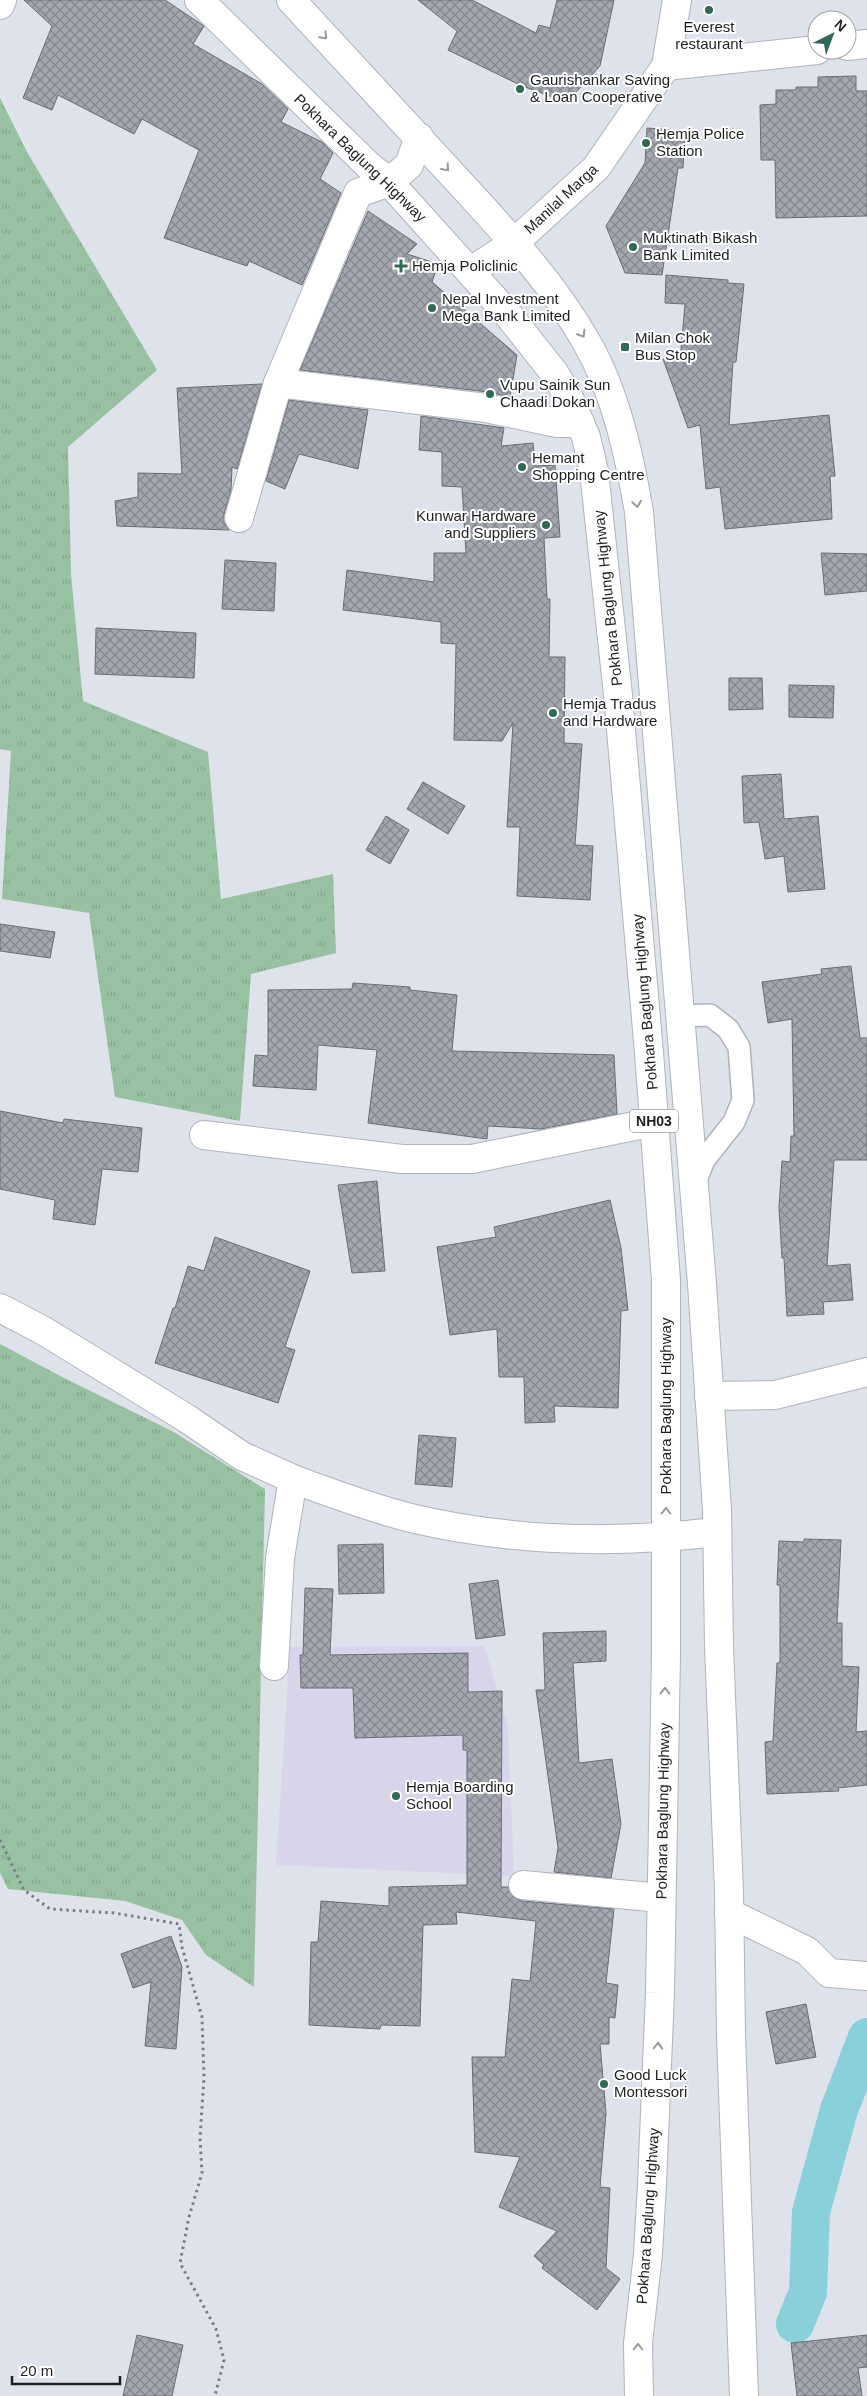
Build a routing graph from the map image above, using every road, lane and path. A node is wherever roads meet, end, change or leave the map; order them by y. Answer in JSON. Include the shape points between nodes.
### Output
{"nodes":[{"id":1,"x":2,"y":0,"type":"edge"},
{"id":2,"x":199,"y":0,"type":"edge"},
{"id":3,"x":291,"y":0,"type":"edge"},
{"id":4,"x":677,"y":0,"type":"edge"},
{"id":5,"x":0,"y":5,"type":"edge"},
{"id":6,"x":807,"y":51,"type":"edge"},
{"id":7,"x":666,"y":66,"type":"junction"},
{"id":8,"x":419,"y":137,"type":"junction"},
{"id":9,"x":389,"y":182,"type":"junction"},
{"id":10,"x":514,"y":243,"type":"junction"},
{"id":11,"x":471,"y":271,"type":"junction"},
{"id":12,"x":278,"y":383,"type":"junction"},
{"id":13,"x":580,"y":423,"type":"junction"},
{"id":14,"x":239,"y":518,"type":"dead end"},
{"id":15,"x":679,"y":1016,"type":"junction"},
{"id":16,"x":654,"y":1122,"type":"junction"},
{"id":17,"x":204,"y":1135,"type":"dead end"},
{"id":18,"x":694,"y":1187,"type":"junction"},
{"id":19,"x":0,"y":1308,"type":"edge"},
{"id":20,"x":867,"y":1372,"type":"edge"},
{"id":21,"x":709,"y":1396,"type":"junction"},
{"id":22,"x":293,"y":1479,"type":"junction"},
{"id":23,"x":716,"y":1532,"type":"junction"},
{"id":24,"x":666,"y":1538,"type":"junction"},
{"id":25,"x":274,"y":1666,"type":"dead end"},
{"id":26,"x":0,"y":1840,"type":"edge"},
{"id":27,"x":523,"y":1885,"type":"dead end"},
{"id":28,"x":661,"y":1898,"type":"junction"},
{"id":29,"x":729,"y":1913,"type":"junction"},
{"id":30,"x":867,"y":1976,"type":"edge"},
{"id":31,"x":215,"y":2396,"type":"edge"},
{"id":32,"x":639,"y":2396,"type":"edge"},
{"id":33,"x":744,"y":2396,"type":"edge"}],
"edges":[{"from":1,"to":5,"type":"main road"},
{"from":2,"to":9,"type":"main road","name":"Pokhara Baglung Highway","number":"NH03"},
{"from":3,"to":8,"type":"main road","one_way":true},
{"from":4,"to":7,"type":"main road","name":"Manilal Marga"},
{"from":6,"to":7,"type":"main road"},
{"from":7,"to":10,"type":"main road","name":"Manilal Marga","via":[[596,168]]},
{"from":8,"to":9,"type":"main road","via":[[409,165]]},
{"from":8,"to":10,"type":"main road","one_way":true},
{"from":9,"to":11,"type":"main road","name":"Pokhara Baglung Highway","number":"NH03"},
{"from":9,"to":12,"type":"main road","via":[[358,193]]},
{"from":10,"to":11,"type":"main road","name":"Manilal Marga"},
{"from":10,"to":15,"type":"main road","one_way":true,"via":[[561,300],[588,344],[623,433],[632,471],[639,512]]},
{"from":11,"to":13,"type":"main road","name":"Pokhara Baglung Highway","number":"NH03","via":[[555,374]]},
{"from":12,"to":13,"type":"main road","via":[[486,408],[557,423]]},
{"from":12,"to":14,"type":"main road"},
{"from":13,"to":16,"type":"main road","name":"Pokhara Baglung Highway","number":"NH03","via":[[586,437],[598,499]]},
{"from":15,"to":18,"type":"main road"},
{"from":15,"to":18,"type":"lane","via":[[710,1016],[728,1029],[739,1048],[743,1100],[734,1122],[704,1160]]},
{"from":16,"to":17,"type":"main road","via":[[472,1160],[402,1160]]},
{"from":24,"to":16,"type":"main road","name":"Pokhara Baglung Highway","number":"NH03","one_way":true,"via":[[666,1280]]},
{"from":18,"to":21,"type":"main road"},
{"from":19,"to":22,"type":"main road","via":[[177,1412],[242,1456]]},
{"from":20,"to":21,"type":"main road","via":[[775,1395]]},
{"from":21,"to":23,"type":"main road"},
{"from":22,"to":24,"type":"main road","via":[[353,1501],[476,1531],[575,1540]]},
{"from":22,"to":25,"type":"main road","via":[[280,1558]]},
{"from":23,"to":24,"type":"main road"},
{"from":23,"to":29,"type":"main road"},
{"from":28,"to":24,"type":"main road","name":"Pokhara Baglung Highway","number":"NH03","one_way":true},
{"from":26,"to":31,"type":"path","via":[[24,1890],[50,1908],[114,1913],[178,1924],[202,2017],[204,2078],[200,2138],[202,2173],[180,2263],[216,2329],[224,2360]]},
{"from":27,"to":28,"type":"main road"},
{"from":32,"to":28,"type":"main road","name":"Pokhara Baglung Highway","number":"NH03","one_way":true,"via":[[638,2343],[652,2184]]},
{"from":29,"to":30,"type":"main road","via":[[807,1950],[829,1973]]},
{"from":29,"to":33,"type":"main road","via":[[730,2034]]}]}
